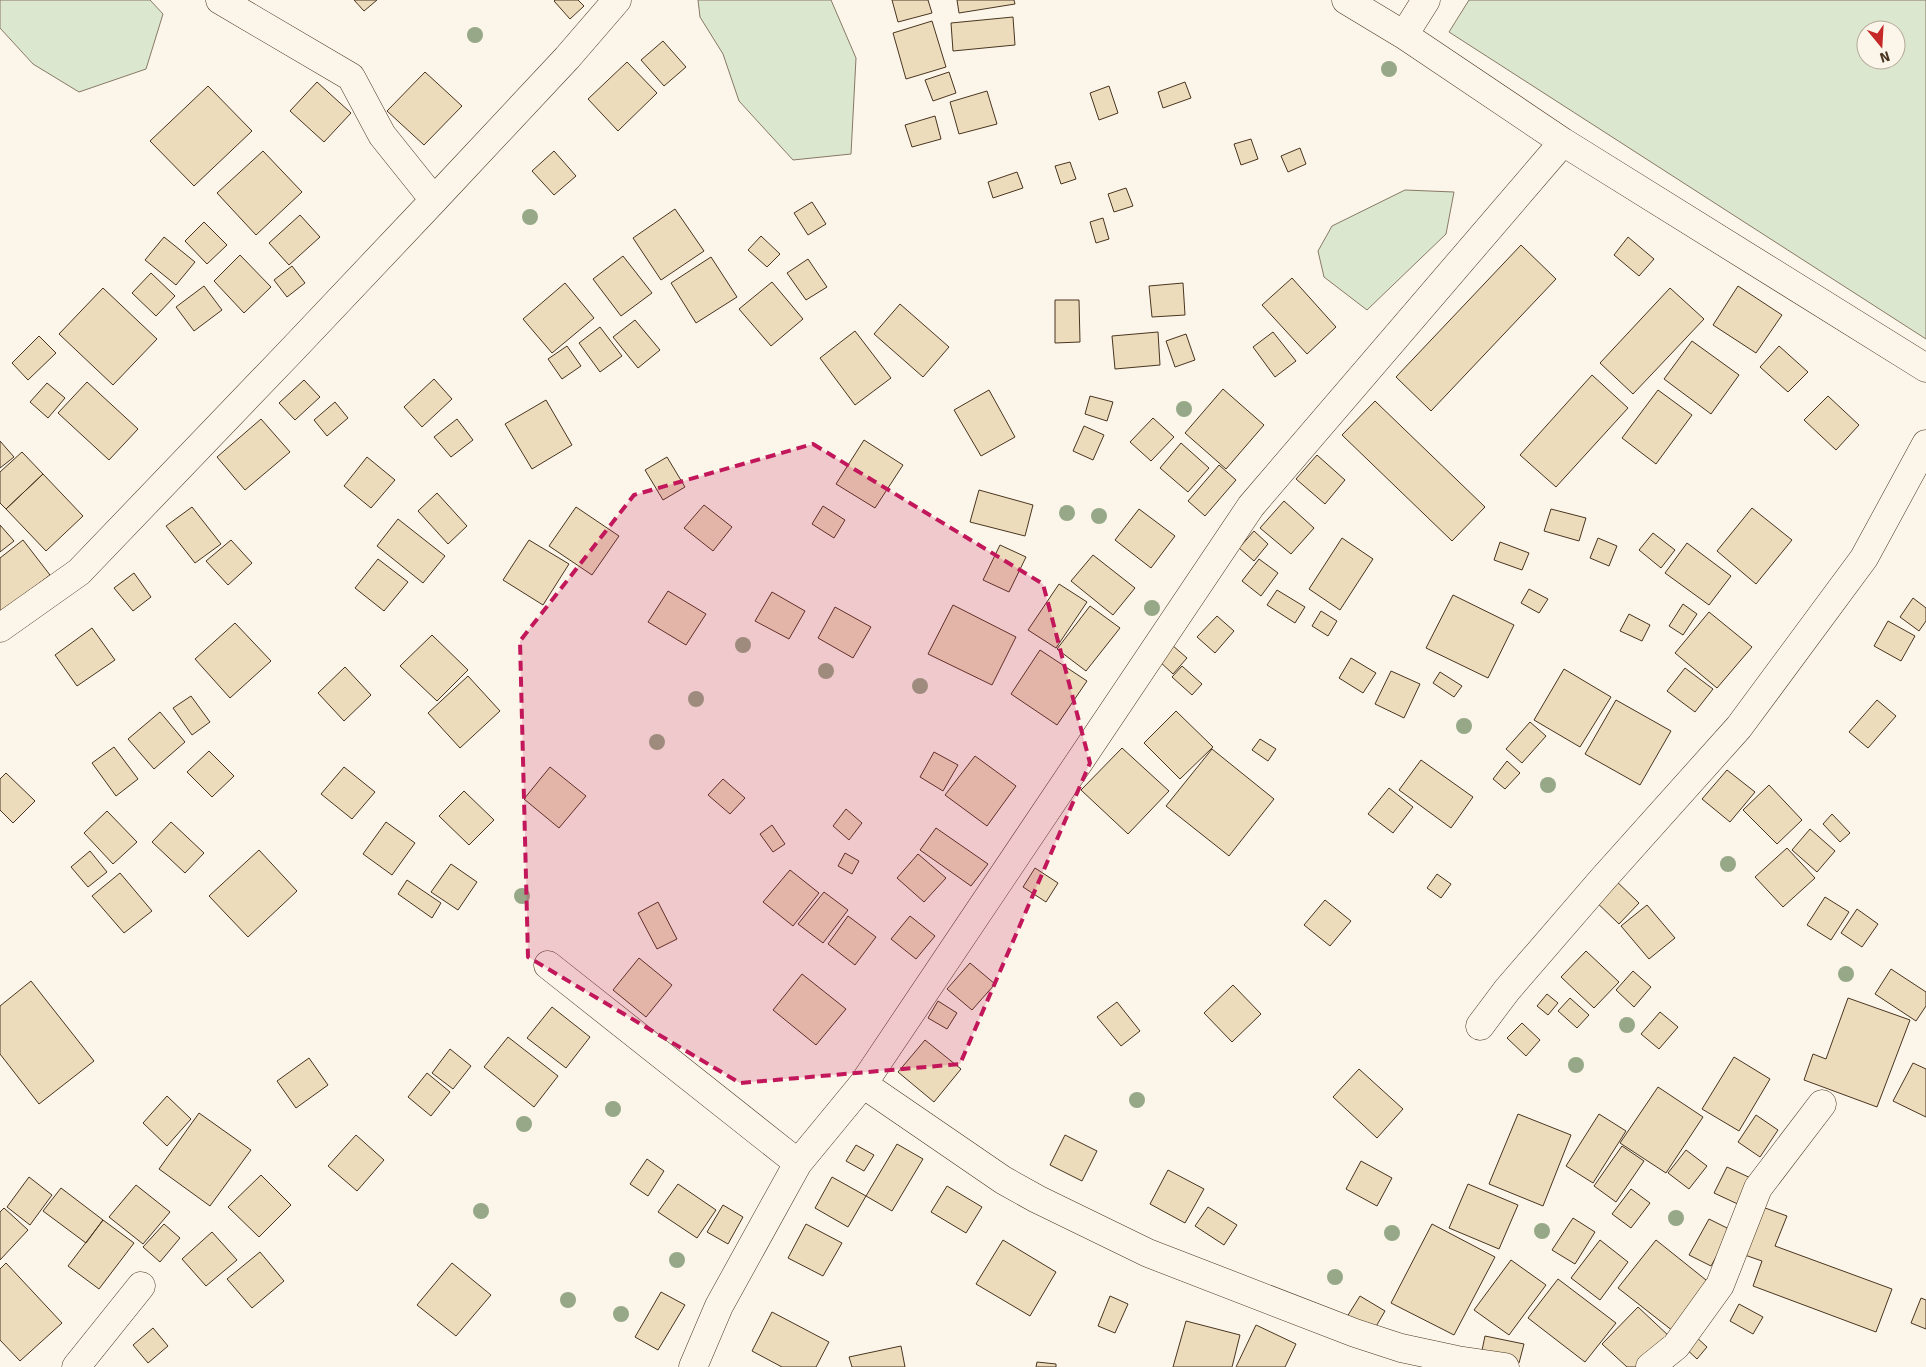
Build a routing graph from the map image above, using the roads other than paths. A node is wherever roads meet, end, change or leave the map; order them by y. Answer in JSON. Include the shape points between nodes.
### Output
{"nodes":[{"id":1,"x":220,"y":0,"type":"edge"},
{"id":2,"x":617,"y":0,"type":"edge"},
{"id":3,"x":1346,"y":0,"type":"edge"},
{"id":4,"x":1426,"y":0,"type":"edge"},
{"id":5,"x":1404,"y":35,"type":"junction"},
{"id":6,"x":1563,"y":142,"type":"junction"},
{"id":7,"x":434,"y":200,"type":"junction"},
{"id":8,"x":1926,"y":368,"type":"edge"},
{"id":9,"x":1926,"y":444,"type":"edge"},
{"id":10,"x":0,"y":628,"type":"edge"},
{"id":11,"x":548,"y":965,"type":"dead end"},
{"id":12,"x":1480,"y":1026,"type":"dead end"},
{"id":13,"x":863,"y":1084,"type":"junction"},
{"id":14,"x":1822,"y":1104,"type":"dead end"},
{"id":15,"x":798,"y":1163,"type":"junction"},
{"id":16,"x":141,"y":1286,"type":"dead end"},
{"id":17,"x":76,"y":1367,"type":"edge"},
{"id":18,"x":692,"y":1367,"type":"edge"},
{"id":19,"x":1504,"y":1367,"type":"edge"},
{"id":20,"x":1650,"y":1367,"type":"edge"}],
"edges":[{"from":1,"to":7,"type":"street","via":[[351,77],[382,135]]},
{"from":2,"to":7,"type":"street"},
{"from":3,"to":5,"type":"street"},
{"from":4,"to":5,"type":"street"},
{"from":5,"to":6,"type":"street"},
{"from":6,"to":8,"type":"street"},
{"from":6,"to":13,"type":"street","via":[[1251,506]]},
{"from":7,"to":10,"type":"street","via":[[79,572]]},
{"from":9,"to":12,"type":"street","via":[[1864,558],[1739,727],[1590,894]]},
{"from":11,"to":15,"type":"street"},
{"from":13,"to":15,"type":"street"},
{"from":13,"to":19,"type":"street","via":[[1003,1180],[1148,1253],[1354,1333],[1401,1348]]},
{"from":14,"to":20,"type":"street","via":[[1758,1188],[1720,1285],[1676,1346]]},
{"from":15,"to":18,"type":"street","via":[[719,1306]]},
{"from":16,"to":17,"type":"street"}]}
